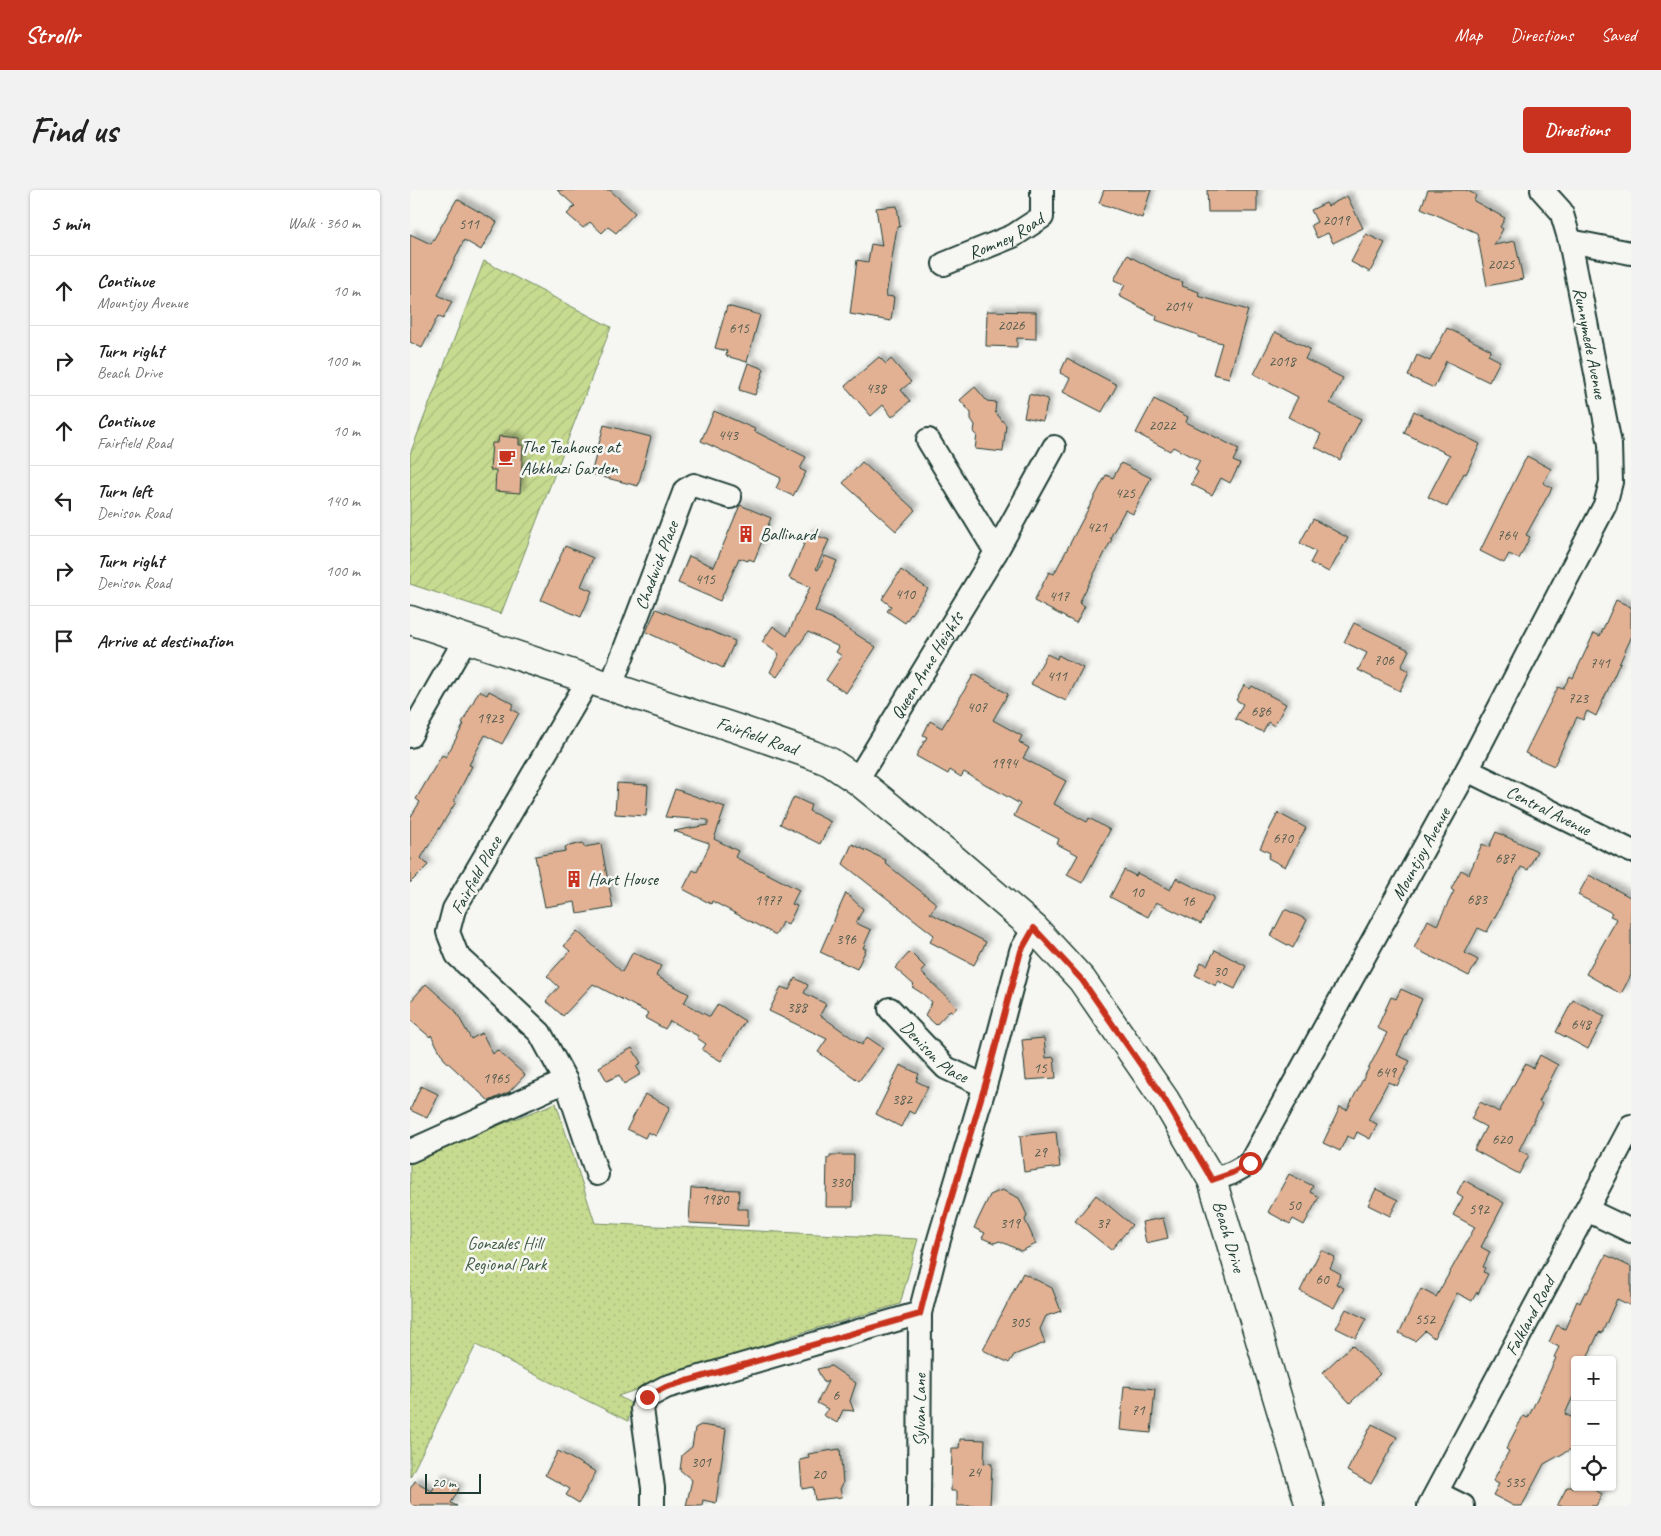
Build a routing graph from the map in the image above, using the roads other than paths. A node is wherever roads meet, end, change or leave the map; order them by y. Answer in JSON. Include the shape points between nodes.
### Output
{"nodes":[{"id":1,"x":1042,"y":190,"type":"edge"},
{"id":2,"x":1542,"y":190,"type":"edge"},
{"id":3,"x":1570,"y":241,"type":"junction"},
{"id":4,"x":1631,"y":253,"type":"edge"},
{"id":5,"x":944,"y":264,"type":"dead end"},
{"id":6,"x":928,"y":440,"type":"dead end"},
{"id":7,"x":1054,"y":447,"type":"dead end"},
{"id":8,"x":730,"y":497,"type":"dead end"},
{"id":9,"x":1605,"y":505,"type":"joint"},
{"id":10,"x":996,"y":552,"type":"junction"},
{"id":11,"x":410,"y":620,"type":"edge"},
{"id":12,"x":466,"y":638,"type":"junction"},
{"id":13,"x":600,"y":682,"type":"junction"},
{"id":14,"x":410,"y":736,"type":"edge"},
{"id":15,"x":1467,"y":770,"type":"junction"},
{"id":16,"x":857,"y":780,"type":"junction"},
{"id":17,"x":1631,"y":851,"type":"edge"},
{"id":18,"x":1043,"y":938,"type":"junction"},
{"id":19,"x":890,"y":1008,"type":"dead end"},
{"id":20,"x":566,"y":1081,"type":"junction"},
{"id":21,"x":985,"y":1086,"type":"junction"},
{"id":22,"x":1631,"y":1126,"type":"edge"},
{"id":23,"x":410,"y":1151,"type":"edge"},
{"id":24,"x":597,"y":1174,"type":"dead end"},
{"id":25,"x":1212,"y":1180,"type":"junction"},
{"id":26,"x":1587,"y":1210,"type":"junction"},
{"id":27,"x":1631,"y":1231,"type":"edge"},
{"id":28,"x":920,"y":1314,"type":"junction"},
{"id":29,"x":1433,"y":1500,"type":"edge"},
{"id":30,"x":653,"y":1506,"type":"edge"},
{"id":31,"x":919,"y":1506,"type":"edge"},
{"id":32,"x":1310,"y":1506,"type":"edge"},
{"id":33,"x":1462,"y":1506,"type":"edge"}],
"edges":[{"from":1,"to":5,"type":"street","name":"Romney Road","via":[[1042,217],[1014,236]]},
{"from":2,"to":3,"type":"street","name":"Runnymede Avenue","via":[[1561,211]]},
{"from":3,"to":4,"type":"street"},
{"from":3,"to":9,"type":"street","name":"Runnymede Avenue","via":[[1610,444],[1611,482]]},
{"from":6,"to":10,"type":"street"},
{"from":7,"to":10,"type":"street","name":"Queen Anne Heights"},
{"from":8,"to":13,"type":"street","name":"Chadwick Place","via":[[694,485],[685,490]]},
{"from":9,"to":15,"type":"street","name":"Mountjoy Avenue"},
{"from":10,"to":16,"type":"street","name":"Queen Anne Heights"},
{"from":11,"to":12,"type":"street","name":"Fairfield Road"},
{"from":12,"to":13,"type":"street","name":"Fairfield Road"},
{"from":12,"to":14,"type":"street"},
{"from":13,"to":16,"type":"street","name":"Fairfield Road","via":[[813,755]]},
{"from":13,"to":20,"type":"street","name":"Fairfield Place","via":[[454,909],[448,932],[457,955],[540,1033]]},
{"from":15,"to":17,"type":"street","name":"Central Avenue"},
{"from":15,"to":25,"type":"street","name":"Mountjoy Avenue","via":[[1250,1163]]},
{"from":16,"to":18,"type":"street","name":"Fairfield Road"},
{"from":18,"to":21,"type":"street","name":"Sylvan Lane","via":[[1021,951]]},
{"from":18,"to":25,"type":"street","name":"Beach Drive","via":[[1082,980],[1165,1100]]},
{"from":19,"to":21,"type":"street","name":"Denison Place","via":[[946,1068]]},
{"from":20,"to":23,"type":"street"},
{"from":20,"to":24,"type":"street","name":"Fairfield Place"},
{"from":21,"to":28,"type":"street","name":"Sylvan Lane"},
{"from":22,"to":26,"type":"street","name":"Falkland Road"},
{"from":25,"to":32,"type":"street","name":"Beach Drive"},
{"from":26,"to":27,"type":"street"},
{"from":26,"to":29,"type":"street","name":"Falkland Road"},
{"from":28,"to":30,"type":"street","via":[[666,1387],[647,1397],[642,1409]]},
{"from":28,"to":31,"type":"street","name":"Sylvan Lane"},
{"from":29,"to":33,"type":"street"}]}
